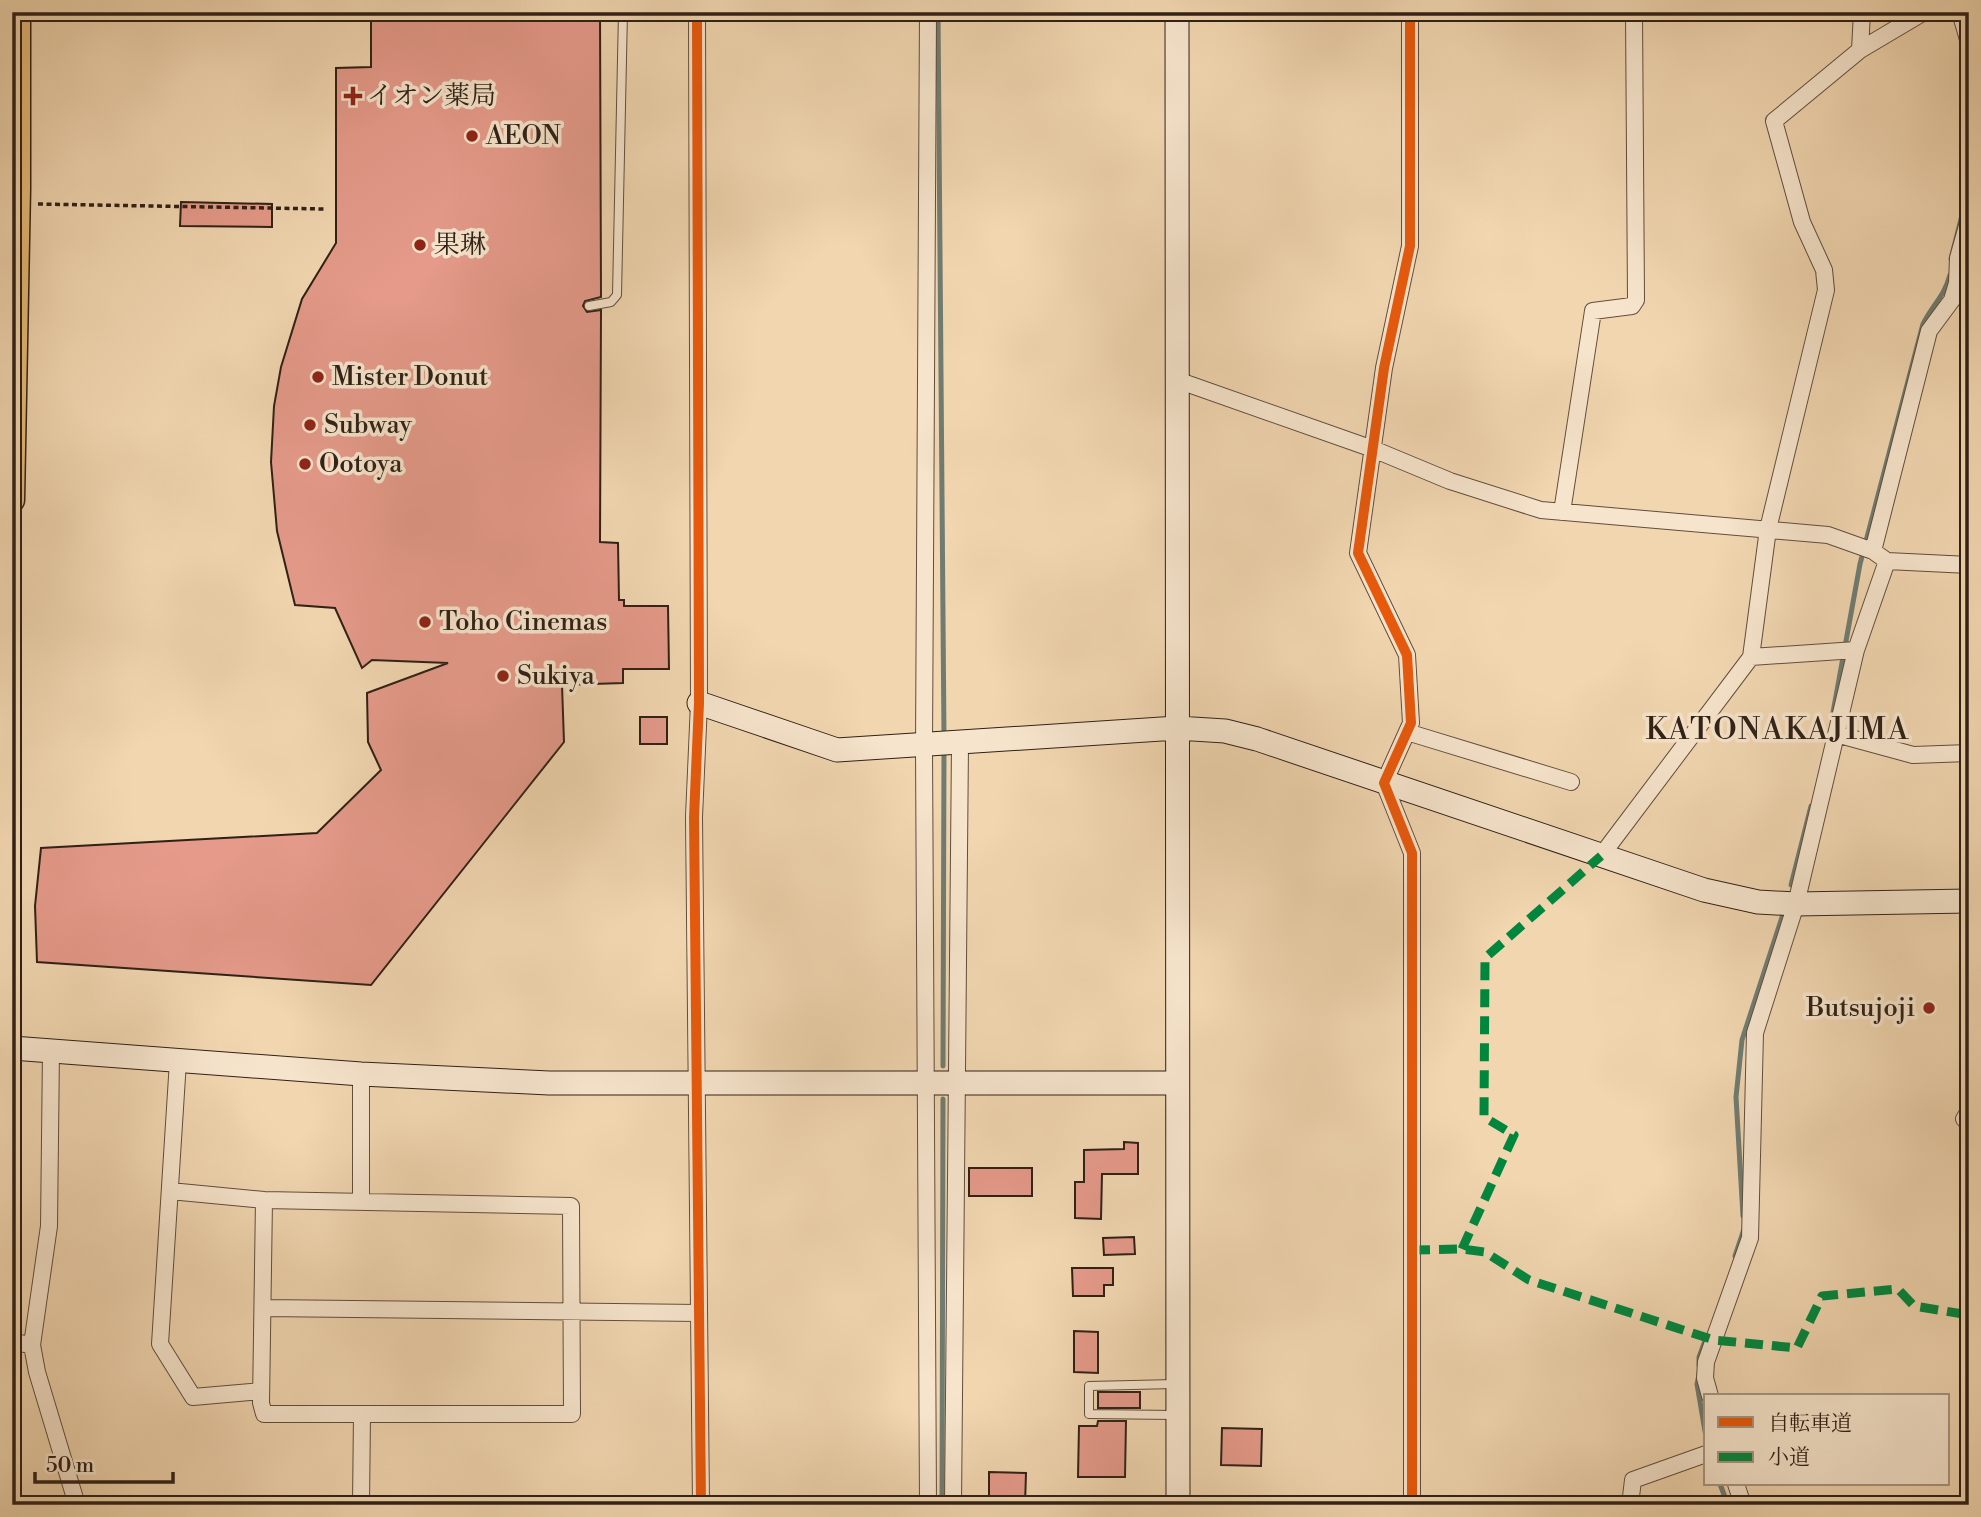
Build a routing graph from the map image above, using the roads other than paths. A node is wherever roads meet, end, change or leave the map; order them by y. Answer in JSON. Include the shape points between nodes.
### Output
{"nodes":[{"id":1,"x":18,"y":12,"type":"edge"},
{"id":2,"x":623,"y":12,"type":"edge"},
{"id":3,"x":697,"y":12,"type":"edge"},
{"id":4,"x":928,"y":12,"type":"edge"},
{"id":5,"x":1177,"y":12,"type":"edge"},
{"id":6,"x":1410,"y":12,"type":"edge"},
{"id":7,"x":1634,"y":12,"type":"edge"},
{"id":8,"x":1862,"y":12,"type":"edge"},
{"id":9,"x":1924,"y":12,"type":"edge"},
{"id":10,"x":1960,"y":12,"type":"edge"},
{"id":11,"x":1969,"y":43,"type":"edge"},
{"id":12,"x":1860,"y":50,"type":"junction"},
{"id":13,"x":1969,"y":219,"type":"edge"},
{"id":14,"x":589,"y":306,"type":"dead end"},
{"id":15,"x":1177,"y":380,"type":"junction"},
{"id":16,"x":1373,"y":449,"type":"junction"},
{"id":17,"x":13,"y":494,"type":"edge"},
{"id":18,"x":1562,"y":512,"type":"junction"},
{"id":19,"x":1768,"y":528,"type":"junction"},
{"id":20,"x":1873,"y":551,"type":"junction"},
{"id":21,"x":1887,"y":561,"type":"junction"},
{"id":22,"x":1969,"y":565,"type":"edge"},
{"id":23,"x":1856,"y":650,"type":"junction"},
{"id":24,"x":1751,"y":657,"type":"junction"},
{"id":25,"x":699,"y":703,"type":"junction"},
{"id":26,"x":1177,"y":727,"type":"junction"},
{"id":27,"x":1407,"y":732,"type":"junction"},
{"id":28,"x":1836,"y":734,"type":"junction"},
{"id":29,"x":960,"y":744,"type":"junction"},
{"id":30,"x":924,"y":747,"type":"junction"},
{"id":31,"x":1969,"y":753,"type":"edge"},
{"id":32,"x":1571,"y":782,"type":"dead end"},
{"id":33,"x":1384,"y":783,"type":"junction"},
{"id":34,"x":1601,"y":856,"type":"junction"},
{"id":35,"x":1969,"y":901,"type":"edge"},
{"id":36,"x":1796,"y":904,"type":"junction"},
{"id":37,"x":12,"y":1048,"type":"edge"},
{"id":38,"x":51,"y":1051,"type":"junction"},
{"id":39,"x":178,"y":1061,"type":"junction"},
{"id":40,"x":361,"y":1074,"type":"junction"},
{"id":41,"x":698,"y":1083,"type":"junction"},
{"id":42,"x":928,"y":1083,"type":"junction"},
{"id":43,"x":956,"y":1083,"type":"junction"},
{"id":44,"x":1177,"y":1083,"type":"junction"},
{"id":45,"x":170,"y":1191,"type":"junction"},
{"id":46,"x":264,"y":1200,"type":"junction"},
{"id":47,"x":361,"y":1202,"type":"junction"},
{"id":48,"x":264,"y":1308,"type":"junction"},
{"id":49,"x":572,"y":1312,"type":"junction"},
{"id":50,"x":699,"y":1313,"type":"junction"},
{"id":51,"x":12,"y":1342,"type":"edge"},
{"id":52,"x":32,"y":1345,"type":"junction"},
{"id":53,"x":1178,"y":1384,"type":"junction"},
{"id":54,"x":261,"y":1391,"type":"junction"},
{"id":55,"x":1709,"y":1394,"type":"edge"},
{"id":56,"x":362,"y":1414,"type":"junction"},
{"id":57,"x":1178,"y":1415,"type":"junction"},
{"id":58,"x":1704,"y":1455,"type":"edge"},
{"id":59,"x":1737,"y":1486,"type":"edge"},
{"id":60,"x":78,"y":1505,"type":"edge"},
{"id":61,"x":361,"y":1505,"type":"edge"},
{"id":62,"x":701,"y":1505,"type":"edge"},
{"id":63,"x":928,"y":1505,"type":"edge"},
{"id":64,"x":953,"y":1505,"type":"edge"},
{"id":65,"x":1178,"y":1505,"type":"edge"},
{"id":66,"x":1412,"y":1505,"type":"edge"},
{"id":67,"x":1630,"y":1505,"type":"edge"},
{"id":68,"x":1743,"y":1505,"type":"edge"}],
"edges":[{"from":1,"to":17,"type":"main road"},
{"from":2,"to":14,"type":"lane","via":[[617,295],[611,302]]},
{"from":3,"to":25,"type":"street"},
{"from":4,"to":30,"type":"street"},
{"from":5,"to":15,"type":"street"},
{"from":6,"to":16,"type":"street","via":[[1410,246],[1384,368]]},
{"from":7,"to":18,"type":"street","via":[[1636,300],[1632,306],[1593,312]]},
{"from":8,"to":12,"type":"street"},
{"from":9,"to":12,"type":"street"},
{"from":10,"to":11,"type":"street"},
{"from":12,"to":19,"type":"street","via":[[1774,121],[1802,222],[1824,270],[1826,290]]},
{"from":13,"to":20,"type":"street","via":[[1952,300],[1929,331]]},
{"from":15,"to":16,"type":"street"},
{"from":15,"to":26,"type":"street"},
{"from":16,"to":18,"type":"street","via":[[1450,481]]},
{"from":16,"to":27,"type":"street","via":[[1358,553],[1408,655],[1411,723]]},
{"from":18,"to":19,"type":"street"},
{"from":19,"to":20,"type":"street","via":[[1828,535]]},
{"from":19,"to":24,"type":"street"},
{"from":20,"to":21,"type":"street"},
{"from":21,"to":22,"type":"street"},
{"from":21,"to":23,"type":"street"},
{"from":23,"to":24,"type":"street"},
{"from":23,"to":28,"type":"street"},
{"from":24,"to":34,"type":"street"},
{"from":25,"to":30,"type":"street","via":[[837,750]]},
{"from":25,"to":41,"type":"street","via":[[694,817]]},
{"from":26,"to":29,"type":"street"},
{"from":26,"to":33,"type":"street","via":[[1257,739]]},
{"from":26,"to":44,"type":"street"},
{"from":27,"to":32,"type":"street"},
{"from":27,"to":33,"type":"street"},
{"from":28,"to":31,"type":"street","via":[[1913,755]]},
{"from":28,"to":36,"type":"street"},
{"from":29,"to":30,"type":"street"},
{"from":29,"to":43,"type":"street"},
{"from":30,"to":42,"type":"street"},
{"from":33,"to":34,"type":"street"},
{"from":33,"to":66,"type":"street","via":[[1412,853]]},
{"from":34,"to":36,"type":"street","via":[[1704,890],[1758,902]]},
{"from":35,"to":36,"type":"street"},
{"from":36,"to":55,"type":"street","via":[[1755,1033],[1750,1238],[1706,1362]]},
{"from":37,"to":38,"type":"street"},
{"from":38,"to":39,"type":"street"},
{"from":38,"to":52,"type":"street","via":[[49,1226]]},
{"from":39,"to":40,"type":"street"},
{"from":39,"to":45,"type":"street"},
{"from":40,"to":41,"type":"street","via":[[549,1083]]},
{"from":40,"to":47,"type":"street"},
{"from":41,"to":42,"type":"street"},
{"from":41,"to":50,"type":"street"},
{"from":42,"to":43,"type":"street"},
{"from":42,"to":63,"type":"street"},
{"from":43,"to":44,"type":"street"},
{"from":43,"to":64,"type":"street"},
{"from":44,"to":53,"type":"street"},
{"from":45,"to":46,"type":"street"},
{"from":45,"to":54,"type":"street","via":[[160,1344],[192,1397]]},
{"from":46,"to":47,"type":"street"},
{"from":46,"to":48,"type":"street"},
{"from":47,"to":49,"type":"street","via":[[571,1206]]},
{"from":48,"to":49,"type":"street"},
{"from":48,"to":54,"type":"street"},
{"from":49,"to":50,"type":"street"},
{"from":49,"to":56,"type":"street","via":[[572,1414]]},
{"from":50,"to":62,"type":"street"},
{"from":51,"to":52,"type":"street"},
{"from":52,"to":60,"type":"street"},
{"from":53,"to":57,"type":"street"},
{"from":53,"to":57,"type":"lane","via":[[1089,1386],[1089,1414]]},
{"from":54,"to":56,"type":"street","via":[[264,1414]]},
{"from":56,"to":61,"type":"street"},
{"from":57,"to":65,"type":"street"},
{"from":58,"to":67,"type":"street","via":[[1633,1480]]},
{"from":59,"to":68,"type":"street"}]}
